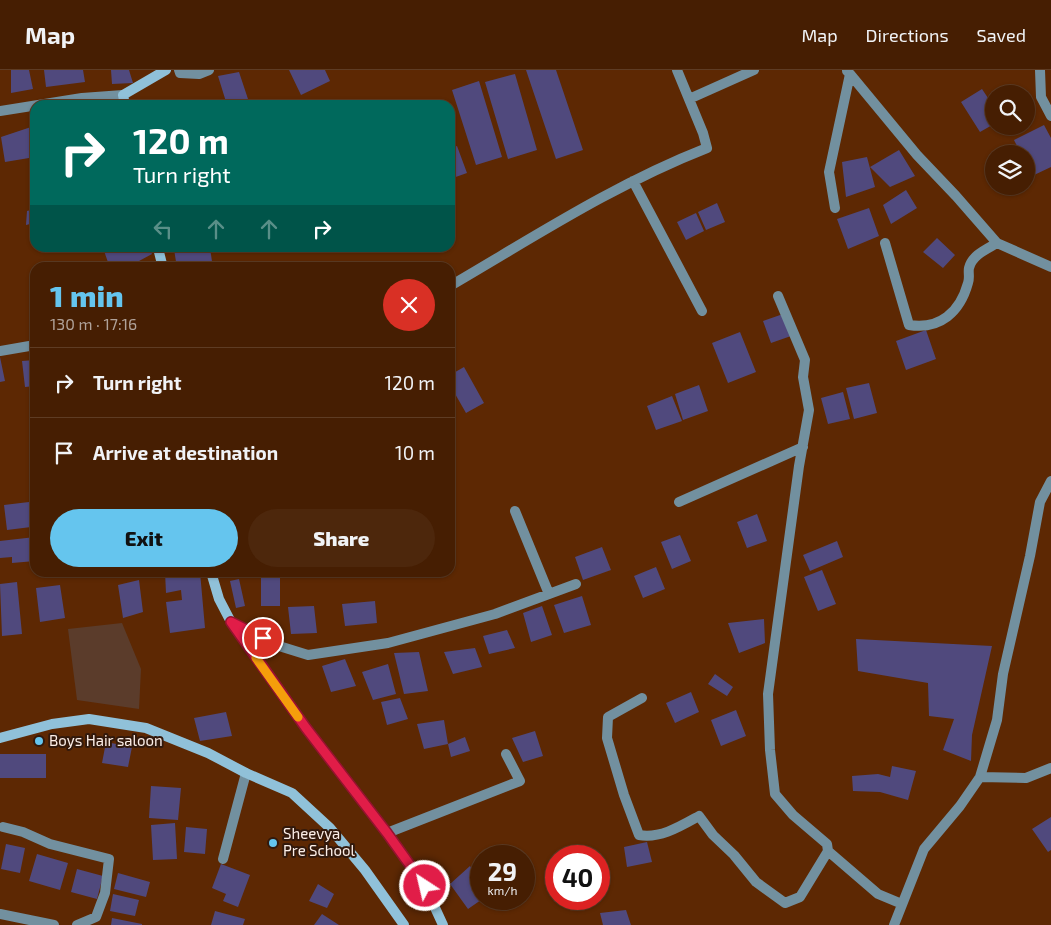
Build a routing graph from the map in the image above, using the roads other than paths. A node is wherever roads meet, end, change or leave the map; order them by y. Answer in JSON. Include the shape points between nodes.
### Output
{"nodes":[{"id":1,"x":166,"y":70,"type":"edge"},
{"id":2,"x":179,"y":70,"type":"edge"},
{"id":3,"x":209,"y":70,"type":"edge"},
{"id":4,"x":676,"y":70,"type":"edge"},
{"id":5,"x":754,"y":70,"type":"edge"},
{"id":6,"x":1040,"y":70,"type":"edge"},
{"id":7,"x":848,"y":72,"type":"edge"},
{"id":8,"x":689,"y":98,"type":"junction"},
{"id":9,"x":69,"y":100,"type":"edge"},
{"id":10,"x":124,"y":100,"type":"edge"},
{"id":11,"x":30,"y":106,"type":"edge"},
{"id":12,"x":0,"y":111,"type":"edge"},
{"id":13,"x":1051,"y":116,"type":"edge"},
{"id":14,"x":633,"y":181,"type":"junction"},
{"id":15,"x":835,"y":208,"type":"dead end"},
{"id":16,"x":997,"y":242,"type":"junction"},
{"id":17,"x":884,"y":243,"type":"dead end"},
{"id":18,"x":1051,"y":266,"type":"edge"},
{"id":19,"x":455,"y":283,"type":"edge"},
{"id":20,"x":778,"y":296,"type":"dead end"},
{"id":21,"x":702,"y":311,"type":"dead end"},
{"id":22,"x":30,"y":346,"type":"edge"},
{"id":23,"x":0,"y":351,"type":"edge"},
{"id":24,"x":803,"y":447,"type":"junction"},
{"id":25,"x":1051,"y":481,"type":"edge"},
{"id":26,"x":678,"y":502,"type":"dead end"},
{"id":27,"x":515,"y":511,"type":"dead end"},
{"id":28,"x":212,"y":577,"type":"edge"},
{"id":29,"x":576,"y":584,"type":"dead end"},
{"id":30,"x":549,"y":594,"type":"junction"},
{"id":31,"x":231,"y":622,"type":"junction"},
{"id":32,"x":642,"y":698,"type":"dead end"},
{"id":33,"x":0,"y":738,"type":"edge"},
{"id":34,"x":506,"y":754,"type":"dead end"},
{"id":35,"x":1051,"y":768,"type":"edge"},
{"id":36,"x":246,"y":773,"type":"junction"},
{"id":37,"x":980,"y":777,"type":"junction"},
{"id":38,"x":2,"y":827,"type":"dead end"},
{"id":39,"x":387,"y":833,"type":"junction"},
{"id":40,"x":828,"y":852,"type":"junction"},
{"id":41,"x":223,"y":860,"type":"dead end"},
{"id":42,"x":902,"y":904,"type":"junction"},
{"id":43,"x":0,"y":914,"type":"edge"},
{"id":44,"x":54,"y":925,"type":"edge"},
{"id":45,"x":77,"y":925,"type":"edge"},
{"id":46,"x":404,"y":925,"type":"edge"},
{"id":47,"x":443,"y":925,"type":"edge"},
{"id":48,"x":894,"y":925,"type":"edge"}],
"edges":[{"from":1,"to":10,"type":"street","via":[[149,78]]},
{"from":2,"to":3,"type":"street","via":[[180,73],[199,74]]},
{"from":4,"to":8,"type":"street"},
{"from":5,"to":8,"type":"street"},
{"from":6,"to":13,"type":"street","via":[[1041,97]]},
{"from":7,"to":15,"type":"street","via":[[829,172]]},
{"from":7,"to":16,"type":"street","via":[[916,155]]},
{"from":8,"to":14,"type":"street","via":[[707,148]]},
{"from":9,"to":10,"type":"street"},
{"from":11,"to":12,"type":"street"},
{"from":14,"to":19,"type":"street","via":[[584,206]]},
{"from":14,"to":21,"type":"street"},
{"from":16,"to":17,"type":"street","via":[[979,254],[969,267],[969,282],[952,315],[918,326],[909,325]]},
{"from":16,"to":18,"type":"street"},
{"from":20,"to":24,"type":"street","via":[[806,360],[803,377],[809,410]]},
{"from":22,"to":23,"type":"street"},
{"from":24,"to":26,"type":"street"},
{"from":24,"to":40,"type":"street","via":[[768,694],[770,750],[775,794],[793,815],[827,844]]},
{"from":25,"to":37,"type":"street","via":[[1040,502],[1003,674],[997,720]]},
{"from":27,"to":30,"type":"street"},
{"from":28,"to":31,"type":"street"},
{"from":29,"to":30,"type":"street"},
{"from":30,"to":31,"type":"street","via":[[495,614],[388,643],[308,655],[278,646]]},
{"from":31,"to":39,"type":"street","via":[[306,728]]},
{"from":32,"to":40,"type":"street","via":[[608,717],[607,738],[639,835],[650,837],[699,816],[756,882],[785,903],[800,897]]},
{"from":33,"to":36,"type":"street","via":[[52,724],[88,719],[146,728],[208,753]]},
{"from":34,"to":39,"type":"street","via":[[520,781]]},
{"from":35,"to":37,"type":"street","via":[[1026,778]]},
{"from":36,"to":41,"type":"street"},
{"from":36,"to":46,"type":"street","via":[[292,793],[330,828]]},
{"from":37,"to":42,"type":"street","via":[[924,849]]},
{"from":38,"to":45,"type":"street","via":[[50,844],[109,859],[105,893],[96,917]]},
{"from":39,"to":47,"type":"street","via":[[425,886]]},
{"from":40,"to":42,"type":"street","via":[[878,894]]},
{"from":42,"to":48,"type":"street"},
{"from":43,"to":44,"type":"street"}]}
